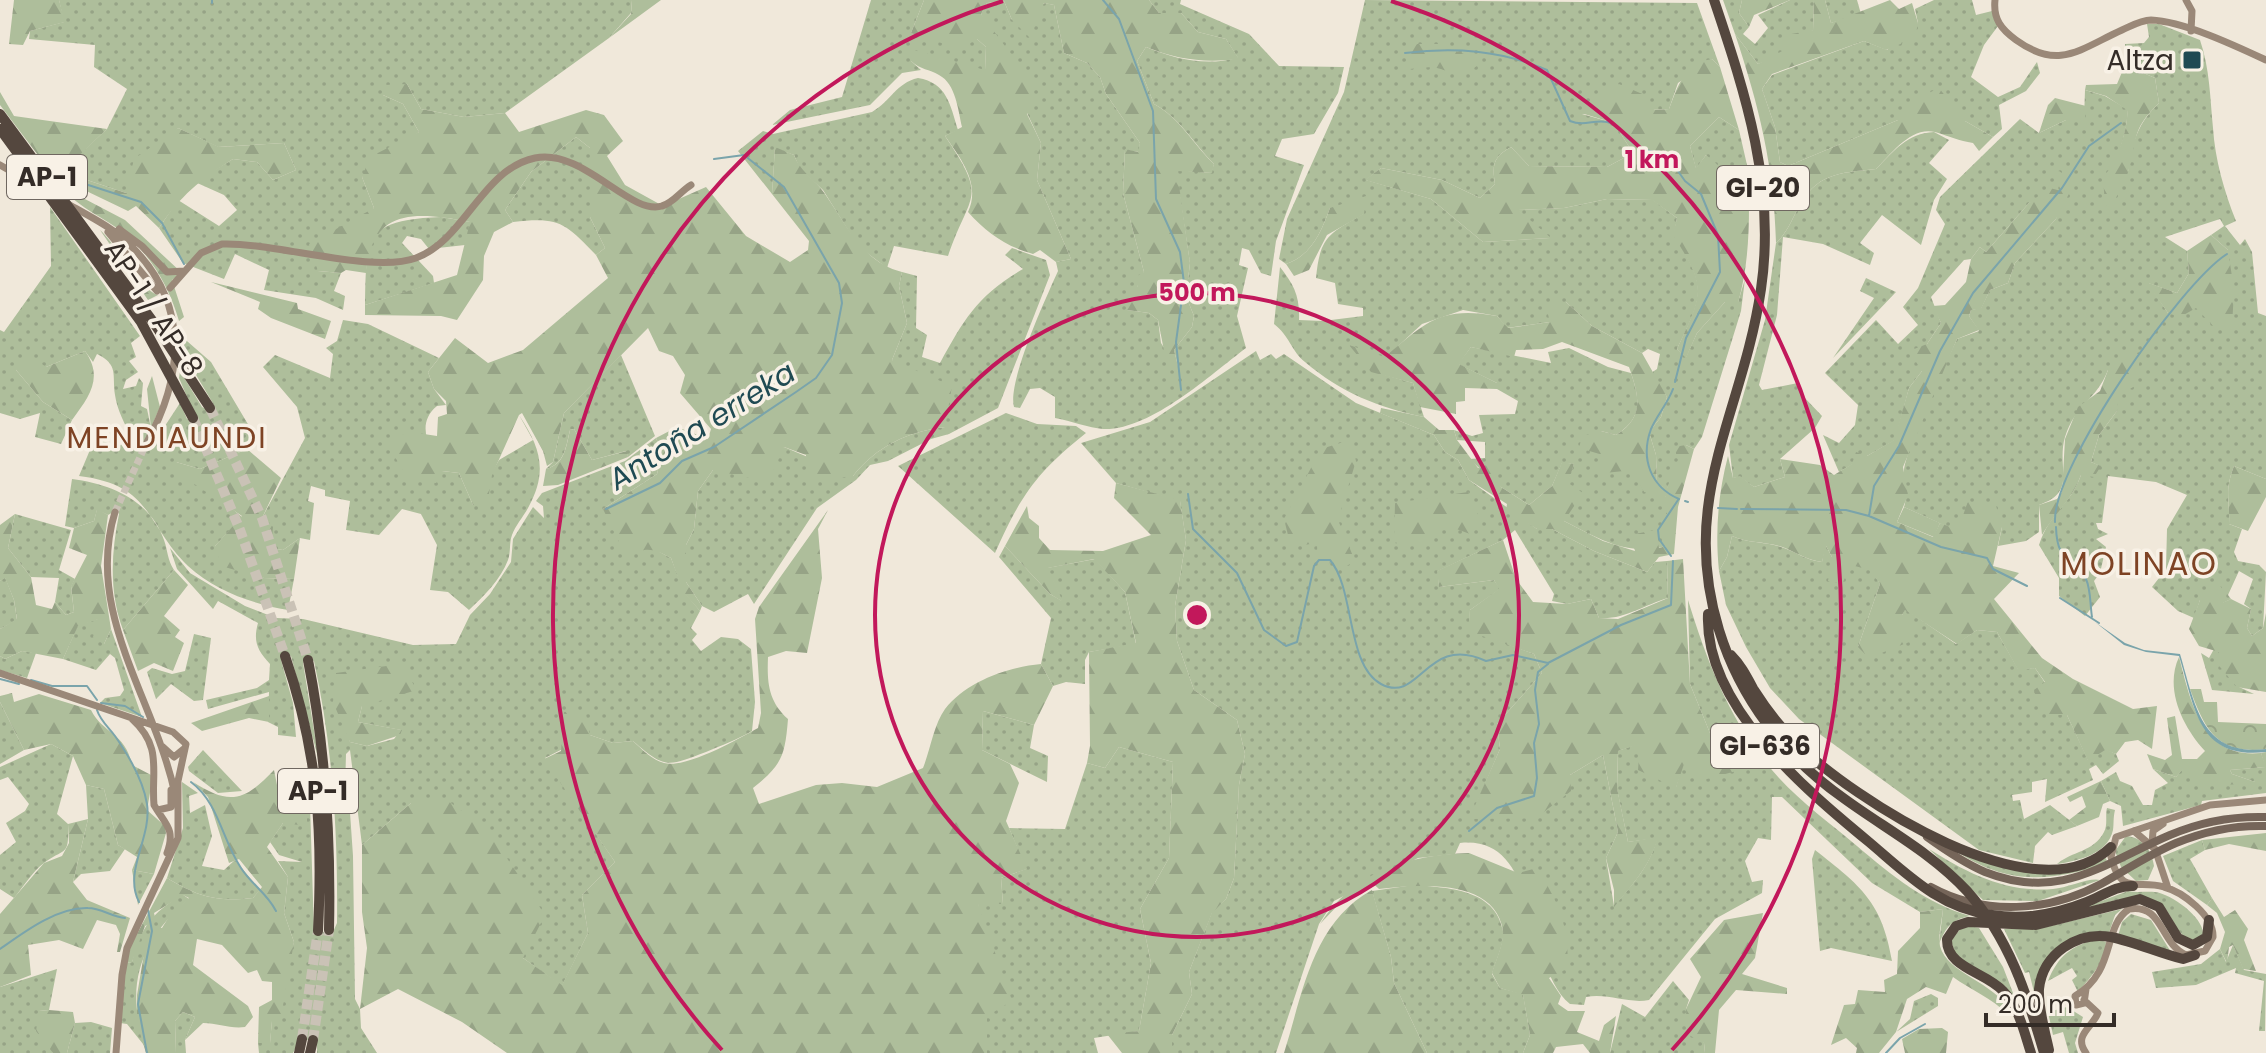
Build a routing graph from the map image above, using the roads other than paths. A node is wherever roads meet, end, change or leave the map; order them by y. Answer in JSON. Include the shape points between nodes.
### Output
{"nodes":[{"id":1,"x":1707,"y":0,"type":"edge"},
{"id":2,"x":1714,"y":0,"type":"edge"},
{"id":3,"x":1995,"y":0,"type":"edge"},
{"id":4,"x":2186,"y":0,"type":"edge"},
{"id":5,"x":2191,"y":31,"type":"junction"},
{"id":6,"x":2266,"y":60,"type":"edge"},
{"id":7,"x":0,"y":114,"type":"edge"},
{"id":8,"x":0,"y":129,"type":"edge"},
{"id":9,"x":0,"y":165,"type":"edge"},
{"id":10,"x":691,"y":185,"type":"dead end"},
{"id":11,"x":85,"y":213,"type":"junction"},
{"id":12,"x":103,"y":224,"type":"junction"},
{"id":13,"x":184,"y":271,"type":"junction"},
{"id":14,"x":170,"y":288,"type":"dead end"},
{"id":15,"x":157,"y":291,"type":"dead end"},
{"id":16,"x":210,"y":408,"type":"tunnel mouth"},
{"id":17,"x":193,"y":418,"type":"tunnel mouth"},
{"id":18,"x":146,"y":444,"type":"tunnel mouth"},
{"id":19,"x":115,"y":512,"type":"tunnel mouth"},
{"id":20,"x":1708,"y":614,"type":"junction"},
{"id":21,"x":1727,"y":651,"type":"junction"},
{"id":22,"x":124,"y":653,"type":"junction"},
{"id":23,"x":285,"y":656,"type":"tunnel mouth"},
{"id":24,"x":308,"y":660,"type":"tunnel mouth"},
{"id":25,"x":0,"y":673,"type":"edge"},
{"id":26,"x":146,"y":725,"type":"junction"},
{"id":27,"x":186,"y":745,"type":"junction"},
{"id":28,"x":2266,"y":802,"type":"edge"},
{"id":29,"x":156,"y":809,"type":"junction"},
{"id":30,"x":1891,"y":814,"type":"junction"},
{"id":31,"x":2266,"y":817,"type":"edge"},
{"id":32,"x":2158,"y":824,"type":"junction"},
{"id":33,"x":2266,"y":826,"type":"edge"},
{"id":34,"x":2128,"y":831,"type":"junction"},
{"id":35,"x":2173,"y":839,"type":"junction"},
{"id":36,"x":1872,"y":844,"type":"junction"},
{"id":37,"x":2152,"y":844,"type":"junction"},
{"id":38,"x":2111,"y":847,"type":"junction"},
{"id":39,"x":172,"y":851,"type":"junction"},
{"id":40,"x":2160,"y":869,"type":"junction"},
{"id":41,"x":160,"y":878,"type":"junction"},
{"id":42,"x":2133,"y":886,"type":"junction"},
{"id":43,"x":2148,"y":886,"type":"junction"},
{"id":44,"x":2168,"y":888,"type":"junction"},
{"id":45,"x":2209,"y":920,"type":"junction"},
{"id":46,"x":1994,"y":933,"type":"junction"},
{"id":47,"x":2195,"y":955,"type":"junction"},
{"id":48,"x":116,"y":1053,"type":"edge"},
{"id":49,"x":299,"y":1053,"type":"edge"},
{"id":50,"x":310,"y":1053,"type":"edge"},
{"id":51,"x":2034,"y":1053,"type":"edge"},
{"id":52,"x":2047,"y":1053,"type":"edge"},
{"id":53,"x":2086,"y":1053,"type":"edge"}],
"edges":[{"from":1,"to":20,"type":"highway","number":"GI-20","via":[[1749,132],[1759,221],[1749,319],[1702,491],[1699,549]]},
{"from":2,"to":21,"type":"highway","number":"GI-20","via":[[1753,123],[1765,221],[1756,321],[1706,506],[1708,576]]},
{"from":3,"to":5,"type":"street","via":[[1996,18],[2004,31],[2048,57],[2067,55],[2141,21]]},
{"from":4,"to":5,"type":"street","via":[[2192,11]]},
{"from":5,"to":6,"type":"street"},
{"from":7,"to":16,"type":"highway","name":"AP-1 / AP-8","number":"AP-1"},
{"from":8,"to":17,"type":"highway","name":"AP-1 / AP-8","number":"AP-1","via":[[141,322]]},
{"from":9,"to":11,"type":"street"},
{"from":10,"to":13,"type":"street","via":[[679,188],[667,204],[654,207],[567,159],[535,158],[507,171],[440,242],[415,258],[382,261],[238,244],[208,249]]},
{"from":11,"to":12,"type":"street"},
{"from":11,"to":15,"type":"street","via":[[115,238]]},
{"from":12,"to":13,"type":"street","via":[[136,240],[167,272]]},
{"from":12,"to":18,"type":"street","via":[[150,268],[174,325],[176,360],[166,407]]},
{"from":13,"to":14,"type":"street"},
{"from":19,"to":22,"type":"street","via":[[108,581]]},
{"from":20,"to":36,"type":"highway","number":"GI-636","via":[[1707,631],[1718,663],[1761,740],[1810,795]]},
{"from":20,"to":46,"type":"highway","number":"GI-20","via":[[1736,687],[1785,757],[1828,796],[1923,860]]},
{"from":21,"to":30,"type":"highway","via":[[1798,745]]},
{"from":21,"to":46,"type":"highway","number":"GI-20","via":[[1756,708],[1800,763],[1927,855],[1968,892]]},
{"from":22,"to":26,"type":"street"},
{"from":22,"to":26,"type":"street"},
{"from":23,"to":24,"type":"highway","number":"AP-1","via":[[307,725],[318,788],[323,930],[329,808]]},
{"from":25,"to":26,"type":"street"},
{"from":26,"to":27,"type":"street","via":[[180,735]]},
{"from":26,"to":27,"type":"street","via":[[169,756],[179,756]]},
{"from":26,"to":29,"type":"street","via":[[156,771]]},
{"from":26,"to":29,"type":"street","via":[[172,797],[169,808]]},
{"from":26,"to":39,"type":"street","via":[[175,798]]},
{"from":27,"to":39,"type":"street","via":[[178,781],[179,830]]},
{"from":28,"to":32,"type":"street","via":[[2210,805]]},
{"from":29,"to":41,"type":"street","via":[[172,834]]},
{"from":30,"to":35,"type":"main road","number":"GI-636","via":[[1966,863],[2001,877],[2047,883],[2096,873]]},
{"from":30,"to":38,"type":"highway","via":[[1975,856],[2012,867],[2067,867]]},
{"from":31,"to":35,"type":"main road","number":"GI-636","via":[[2225,819]]},
{"from":32,"to":34,"type":"street"},
{"from":32,"to":37,"type":"street"},
{"from":33,"to":35,"type":"main road","number":"GI-636"},
{"from":34,"to":37,"type":"street"},
{"from":34,"to":38,"type":"street"},
{"from":35,"to":36,"type":"main road","number":"GI-636","via":[[2102,883],[2050,904],[2018,907],[1981,904],[1935,889]]},
{"from":36,"to":42,"type":"highway","via":[[1933,895],[1994,916],[2053,913]]},
{"from":37,"to":40,"type":"street"},
{"from":38,"to":42,"type":"street","via":[[2118,873]]},
{"from":39,"to":41,"type":"street"},
{"from":40,"to":43,"type":"street"},
{"from":40,"to":44,"type":"street"},
{"from":41,"to":48,"type":"street","via":[[125,957]]},
{"from":42,"to":43,"type":"street"},
{"from":43,"to":44,"type":"street"},
{"from":44,"to":45,"type":"street"},
{"from":45,"to":47,"type":"street","via":[[2212,941]]},
{"from":45,"to":51,"type":"highway","via":[[2207,937],[2193,945],[2178,938],[2159,907],[2140,899],[2036,925],[1956,926],[1947,939],[1948,952],[2007,996]]},
{"from":46,"to":51,"type":"highway","number":"GI-20","via":[[2017,987]]},
{"from":46,"to":52,"type":"highway","number":"GI-20","via":[[2023,985]]},
{"from":47,"to":52,"type":"highway","via":[[2183,959],[2105,936],[2066,946],[2049,961],[2039,989]]},
{"from":47,"to":53,"type":"street","via":[[2177,951],[2157,918],[2145,909],[2126,911],[2102,971],[2082,1000],[2091,1024],[2081,1040]]},
{"from":49,"to":50,"type":"highway","via":[[308,1040]]}]}
